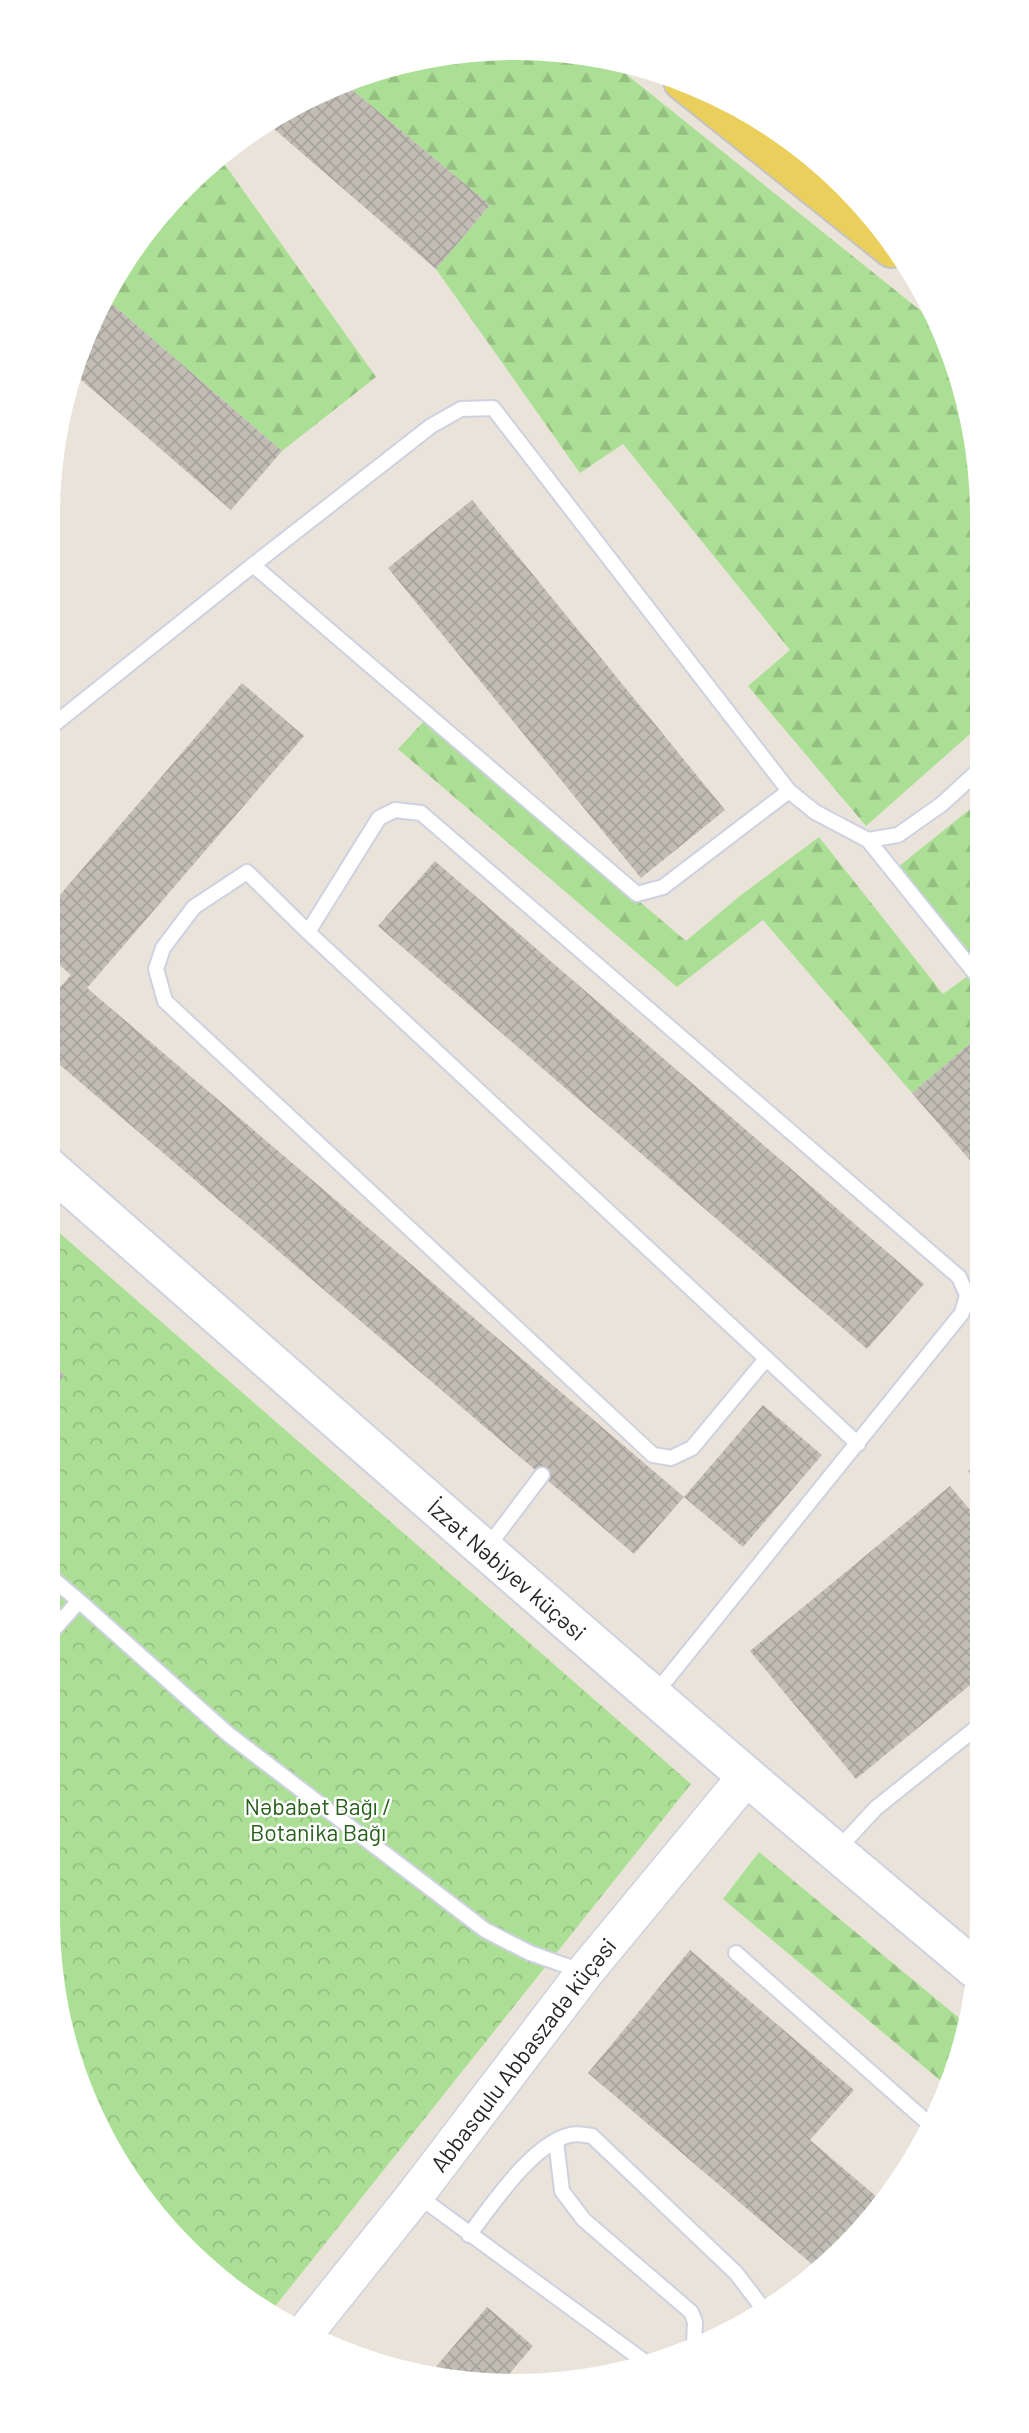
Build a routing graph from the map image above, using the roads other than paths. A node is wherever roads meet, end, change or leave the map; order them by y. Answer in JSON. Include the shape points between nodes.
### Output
{"nodes":[{"id":1,"x":712,"y":104,"type":"edge"},
{"id":2,"x":868,"y":229,"type":"edge"},
{"id":3,"x":253,"y":565,"type":"junction"},
{"id":4,"x":60,"y":720,"type":"edge"},
{"id":5,"x":970,"y":778,"type":"edge"},
{"id":6,"x":789,"y":791,"type":"junction"},
{"id":7,"x":867,"y":840,"type":"junction"},
{"id":8,"x":308,"y":932,"type":"junction"},
{"id":9,"x":970,"y":967,"type":"edge"},
{"id":10,"x":60,"y":1177,"type":"edge"},
{"id":11,"x":766,"y":1359,"type":"junction"},
{"id":12,"x":858,"y":1444,"type":"junction"},
{"id":13,"x":542,"y":1475,"type":"dead end"},
{"id":14,"x":485,"y":1550,"type":"junction"},
{"id":15,"x":60,"y":1585,"type":"edge"},
{"id":16,"x":79,"y":1601,"type":"junction"},
{"id":17,"x":60,"y":1622,"type":"edge"},
{"id":18,"x":653,"y":1696,"type":"junction"},
{"id":19,"x":970,"y":1733,"type":"edge"},
{"id":20,"x":747,"y":1776,"type":"junction"},
{"id":21,"x":837,"y":1850,"type":"junction"},
{"id":22,"x":736,"y":1953,"type":"dead end"},
{"id":23,"x":968,"y":1962,"type":"edge"},
{"id":24,"x":586,"y":1972,"type":"junction"},
{"id":25,"x":923,"y":2119,"type":"edge"},
{"id":26,"x":556,"y":2141,"type":"junction"},
{"id":27,"x":416,"y":2194,"type":"junction"},
{"id":28,"x":469,"y":2235,"type":"junction"},
{"id":29,"x":758,"y":2302,"type":"edge"},
{"id":30,"x":311,"y":2326,"type":"edge"},
{"id":31,"x":694,"y":2337,"type":"edge"},
{"id":32,"x":637,"y":2356,"type":"edge"}],
"edges":[{"from":1,"to":2,"type":"main road"},
{"from":3,"to":4,"type":"lane"},
{"from":3,"to":6,"type":"lane","via":[[637,894],[663,887]]},
{"from":3,"to":6,"type":"lane","via":[[431,426],[461,409],[492,408]]},
{"from":5,"to":7,"type":"lane","via":[[898,835]]},
{"from":6,"to":7,"type":"lane","via":[[815,812]]},
{"from":7,"to":9,"type":"lane"},
{"from":8,"to":11,"type":"lane"},
{"from":8,"to":11,"type":"lane","via":[[247,872],[194,907],[163,948],[156,969],[165,1001],[592,1410],[653,1455],[671,1458],[692,1448]]},
{"from":8,"to":12,"type":"lane","via":[[379,818],[395,810],[421,813],[959,1277],[967,1295],[962,1313]]},
{"from":10,"to":14,"type":"main road","name":"İzzət Nəbiyev küçəsi"},
{"from":11,"to":12,"type":"lane"},
{"from":12,"to":18,"type":"lane"},
{"from":13,"to":14,"type":"lane"},
{"from":14,"to":18,"type":"main road","name":"İzzət Nəbiyev küçəsi"},
{"from":15,"to":16,"type":"lane"},
{"from":16,"to":17,"type":"lane"},
{"from":16,"to":24,"type":"lane","via":[[228,1734],[485,1930],[530,1953]]},
{"from":18,"to":20,"type":"main road","name":"İzzət Nəbiyev küçəsi"},
{"from":19,"to":21,"type":"lane","via":[[876,1808]]},
{"from":20,"to":21,"type":"main road","name":"İzzət Nəbiyev küçəsi"},
{"from":20,"to":24,"type":"street","name":"Abbasqulu Abbaszadə küçəsi"},
{"from":21,"to":23,"type":"main road","name":"İzzət Nəbiyev küçəsi"},
{"from":22,"to":25,"type":"lane"},
{"from":24,"to":27,"type":"street","name":"Abbasqulu Abbaszadə küçəsi"},
{"from":26,"to":28,"type":"lane","via":[[527,2162]]},
{"from":26,"to":29,"type":"lane","via":[[572,2134],[592,2136],[736,2273]]},
{"from":26,"to":31,"type":"lane","via":[[562,2191],[584,2220],[691,2312]]},
{"from":27,"to":28,"type":"lane"},
{"from":27,"to":30,"type":"street","name":"Abbasqulu Abbaszadə küçəsi"},
{"from":28,"to":32,"type":"lane"}]}
